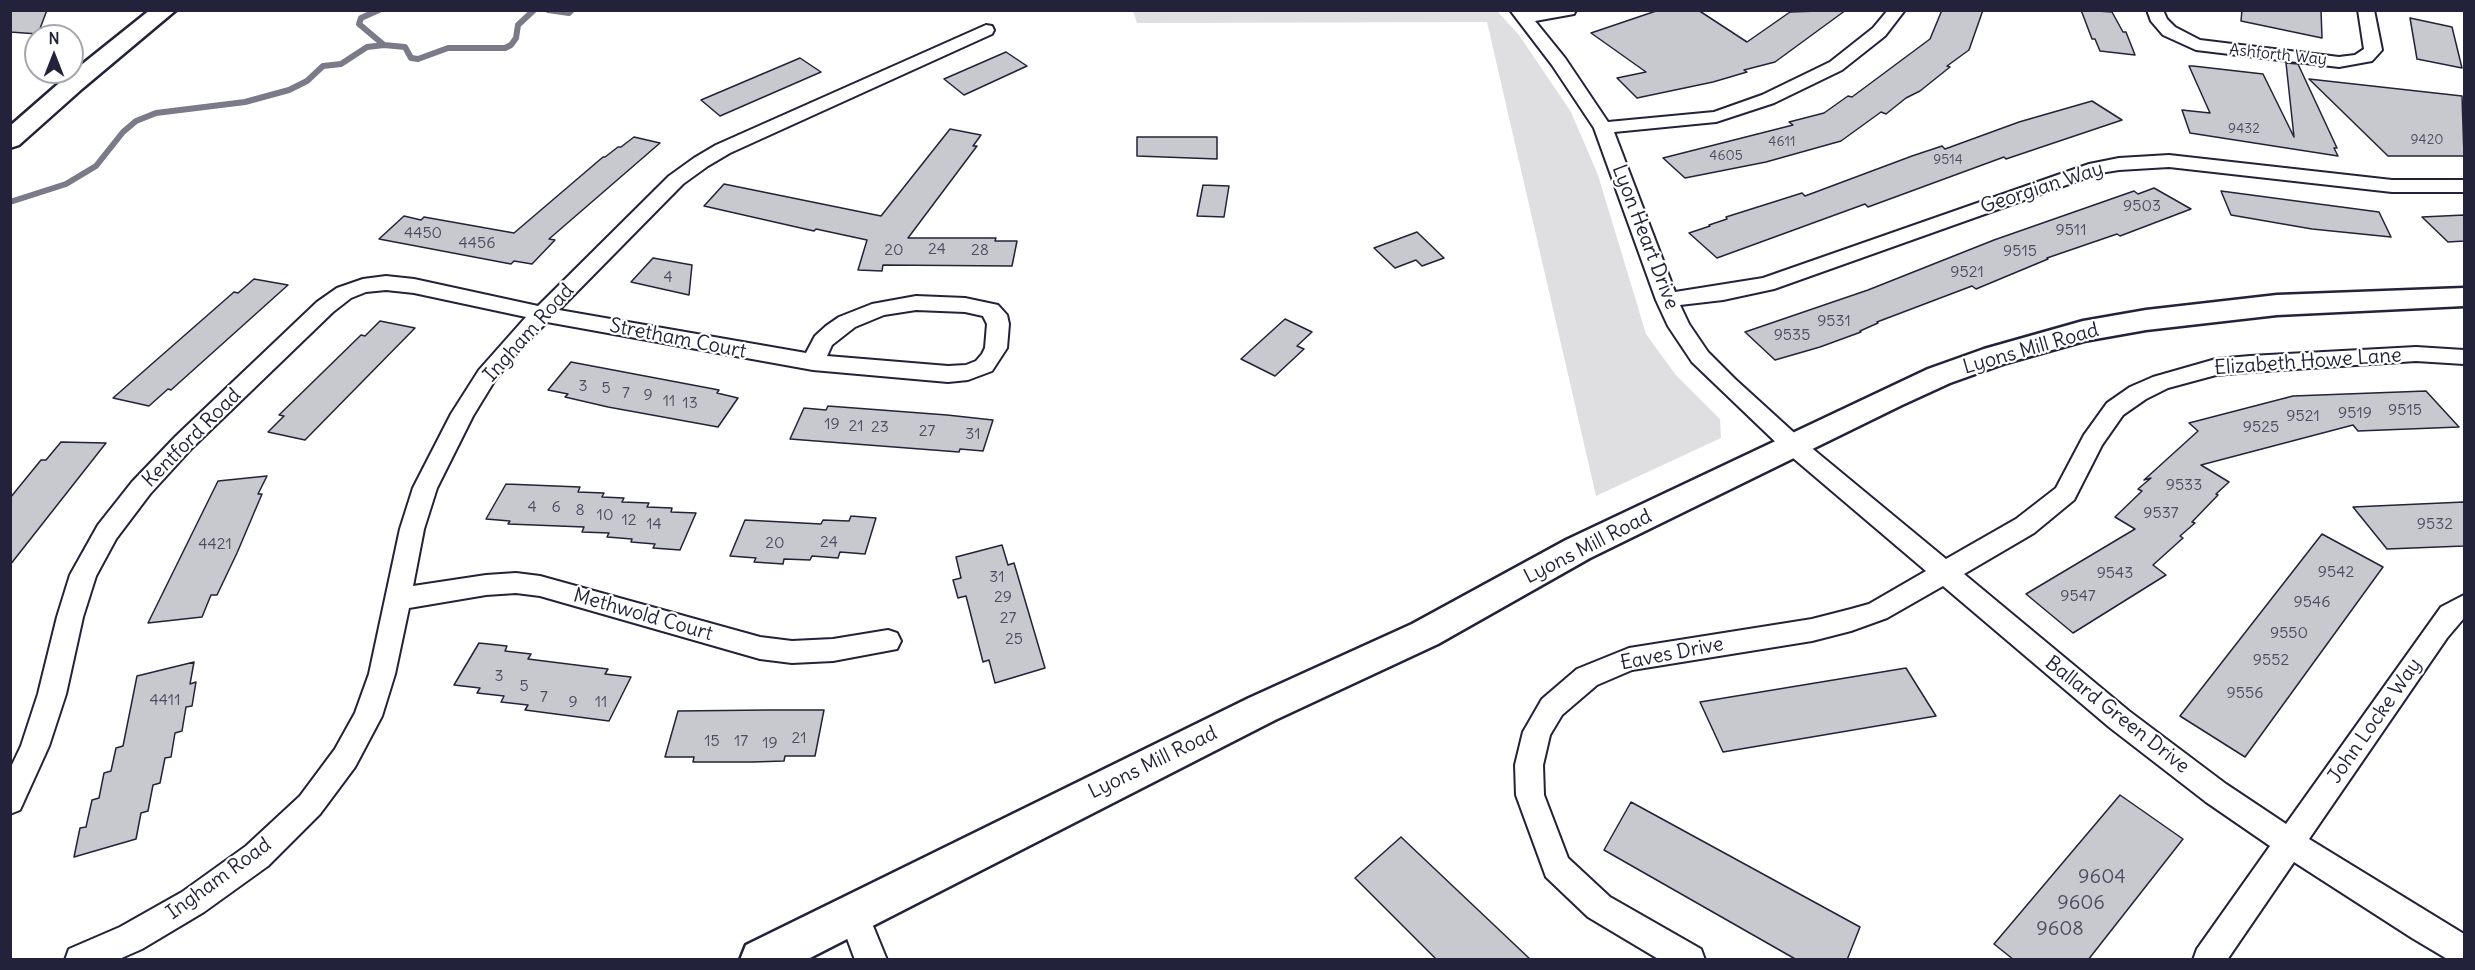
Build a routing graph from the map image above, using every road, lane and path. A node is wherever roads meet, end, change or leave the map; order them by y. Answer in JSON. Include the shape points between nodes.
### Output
{"nodes":[{"id":1,"x":165,"y":10,"type":"edge"},
{"id":2,"x":1568,"y":10,"type":"edge"},
{"id":3,"x":1897,"y":10,"type":"edge"},
{"id":4,"x":2155,"y":10,"type":"edge"},
{"id":5,"x":2366,"y":10,"type":"edge"},
{"id":6,"x":1522,"y":14,"type":"edge"},
{"id":7,"x":986,"y":30,"type":"dead end"},
{"id":8,"x":1603,"y":128,"type":"junction"},
{"id":9,"x":10,"y":140,"type":"edge"},
{"id":10,"x":2464,"y":186,"type":"edge"},
{"id":11,"x":2464,"y":297,"type":"edge"},
{"id":12,"x":1667,"y":300,"type":"junction"},
{"id":13,"x":544,"y":314,"type":"junction"},
{"id":14,"x":2464,"y":357,"type":"edge"},
{"id":15,"x":813,"y":362,"type":"junction"},
{"id":16,"x":1794,"y":446,"type":"junction"},
{"id":17,"x":1944,"y":571,"type":"junction"},
{"id":18,"x":398,"y":599,"type":"junction"},
{"id":19,"x":2464,"y":605,"type":"edge"},
{"id":20,"x":888,"y":641,"type":"dead end"},
{"id":21,"x":10,"y":801,"type":"edge"},
{"id":22,"x":2290,"y":843,"type":"junction"},
{"id":23,"x":853,"y":914,"type":"junction"},
{"id":24,"x":2464,"y":951,"type":"edge"},
{"id":25,"x":780,"y":955,"type":"edge"},
{"id":26,"x":80,"y":960,"type":"edge"},
{"id":27,"x":871,"y":960,"type":"edge"},
{"id":28,"x":1690,"y":960,"type":"edge"},
{"id":29,"x":2208,"y":960,"type":"edge"}],
"edges":[{"from":1,"to":9,"type":"main road"},
{"from":2,"to":6,"type":"street"},
{"from":3,"to":8,"type":"street","via":[[1879,32],[1836,66],[1768,99],[1716,117]]},
{"from":4,"to":5,"type":"street","name":"Ashforth Way","via":[[2169,31],[2196,45],[2339,62],[2366,57],[2373,50]]},
{"from":6,"to":8,"type":"street","name":"Lyon Heart Drive"},
{"from":7,"to":13,"type":"street","name":"Ingham Road","via":[[701,162],[654,201]]},
{"from":8,"to":12,"type":"street","name":"Lyon Heart Drive"},
{"from":10,"to":12,"type":"street","name":"Georgian Way","via":[[2392,186],[2169,161],[2119,164],[2096,168],[1767,284]]},
{"from":11,"to":16,"type":"main road","name":"Lyons Mill Road","via":[[2267,306],[2083,330],[1939,376]]},
{"from":12,"to":16,"type":"street","name":"Lyon Heart Drive","via":[[1700,357]]},
{"from":13,"to":15,"type":"street","name":"Stretham Court"},
{"from":13,"to":18,"type":"street","name":"Ingham Road","via":[[487,375],[440,454],[412,529]]},
{"from":13,"to":21,"type":"street","name":"Kentford Road","via":[[414,286],[386,284],[363,285],[325,307],[184,442],[107,532],[83,575],[42,725]]},
{"from":14,"to":17,"type":"street","name":"Elizabeth Howe Lane","via":[[2416,354],[2250,364],[2161,382],[2115,409],[2092,441],[2065,494],[2048,509]]},
{"from":15,"to":15,"type":"street","name":"Stretham Court","via":[[948,374],[968,372],[984,366],[996,348],[996,315],[981,307],[916,303],[880,309],[834,331],[823,341]]},
{"from":16,"to":17,"type":"street","name":"Ballard Green Drive"},
{"from":16,"to":23,"type":"main road","name":"Lyons Mill Road","via":[[1578,549],[1425,634],[1262,709]]},
{"from":17,"to":22,"type":"street","name":"Ballard Green Drive","via":[[2119,719]]},
{"from":17,"to":28,"type":"street","name":"Eaves Drive","via":[[1878,611],[1851,621],[1629,659],[1587,677],[1552,707],[1537,732],[1528,765],[1530,795],[1557,867],[1599,907]]},
{"from":18,"to":20,"type":"street","name":"Methwold Court","via":[[516,583],[540,586],[760,648],[792,652],[833,650]]},
{"from":18,"to":26,"type":"street","name":"Ingham Road","via":[[382,674],[368,716],[345,758],[310,805],[257,856],[194,902],[131,938]]},
{"from":19,"to":22,"type":"street","name":"John Locke Way","via":[[2444,622]]},
{"from":22,"to":24,"type":"street","name":"Ballard Green Drive"},
{"from":22,"to":29,"type":"street"},
{"from":23,"to":25,"type":"main road","name":"Lyons Mill Road"},
{"from":23,"to":27,"type":"street"}]}
